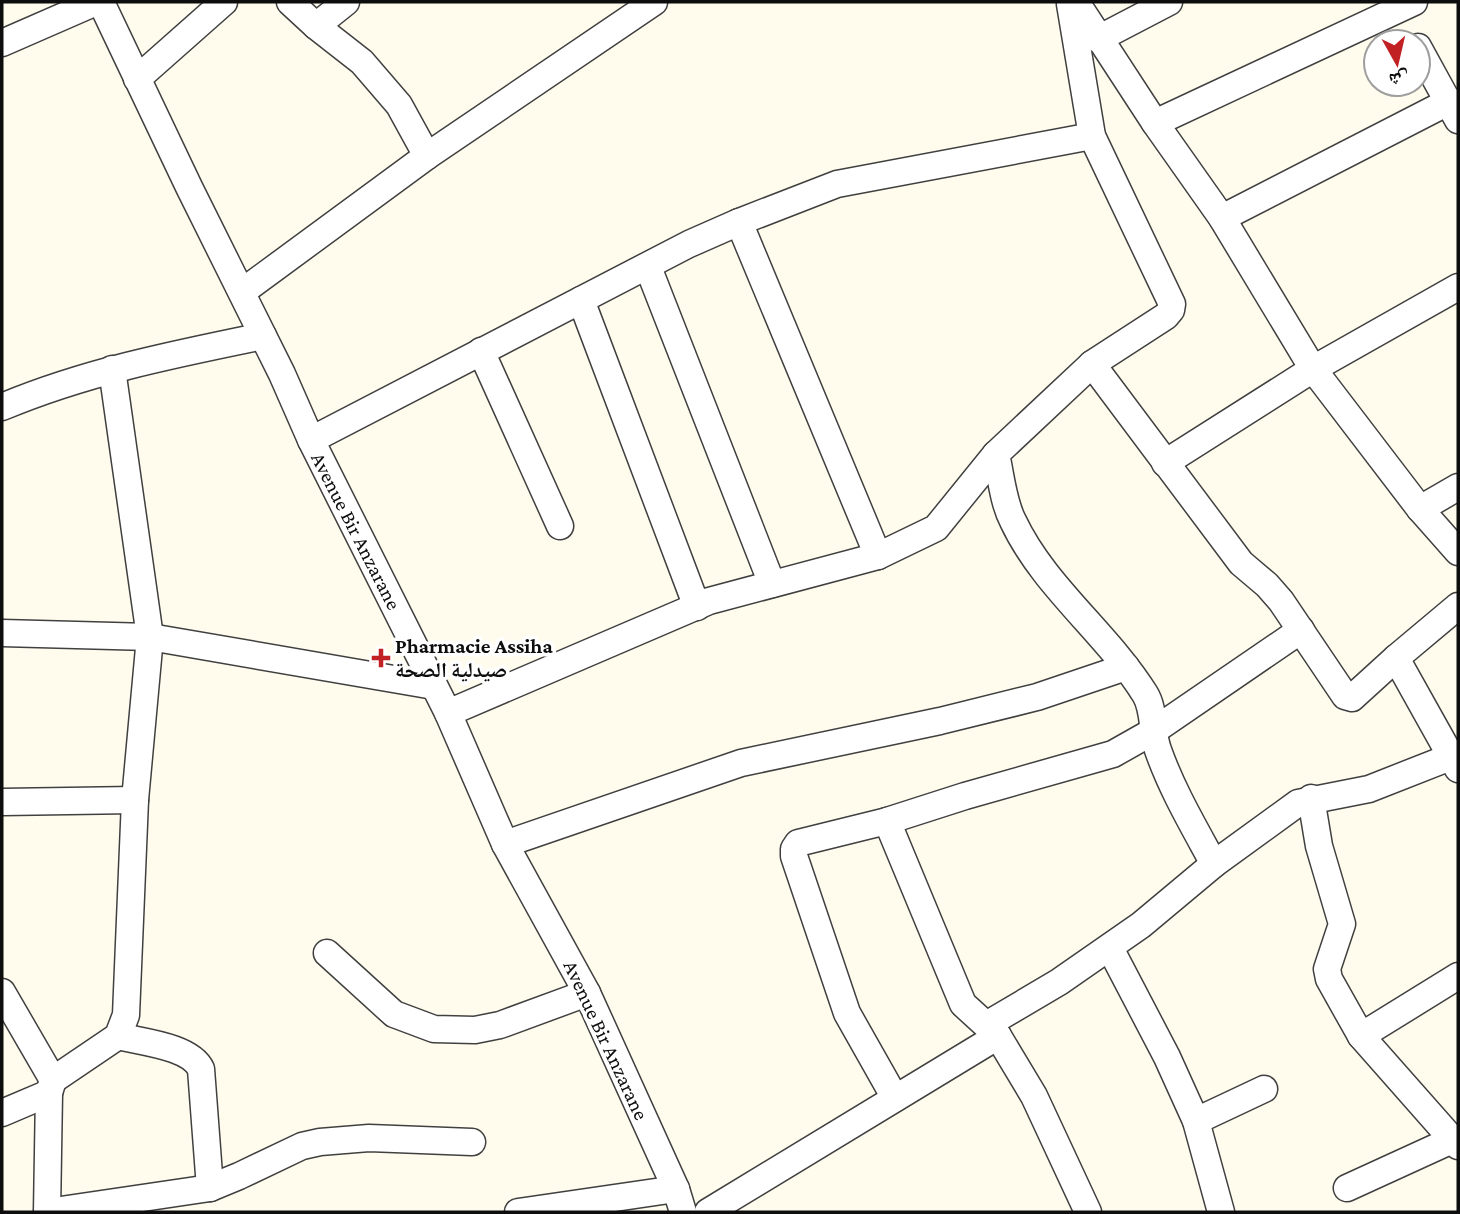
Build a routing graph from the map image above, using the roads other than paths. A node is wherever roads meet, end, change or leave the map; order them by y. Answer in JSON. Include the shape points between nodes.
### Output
{"nodes":[{"id":1,"x":96,"y":2,"type":"edge"},
{"id":2,"x":101,"y":2,"type":"edge"},
{"id":3,"x":224,"y":2,"type":"edge"},
{"id":4,"x":290,"y":2,"type":"edge"},
{"id":5,"x":346,"y":2,"type":"edge"},
{"id":6,"x":654,"y":2,"type":"edge"},
{"id":7,"x":1070,"y":2,"type":"edge"},
{"id":8,"x":1076,"y":2,"type":"edge"},
{"id":9,"x":1169,"y":2,"type":"edge"},
{"id":10,"x":1405,"y":6,"type":"edge"},
{"id":11,"x":316,"y":26,"type":"junction"},
{"id":12,"x":1411,"y":28,"type":"edge"},
{"id":13,"x":1098,"y":39,"type":"junction"},
{"id":14,"x":2,"y":43,"type":"edge"},
{"id":15,"x":1432,"y":72,"type":"edge"},
{"id":16,"x":137,"y":79,"type":"junction"},
{"id":17,"x":1454,"y":111,"type":"edge"},
{"id":18,"x":1155,"y":123,"type":"junction"},
{"id":19,"x":1092,"y":136,"type":"junction"},
{"id":20,"x":427,"y":156,"type":"junction"},
{"id":21,"x":1222,"y":218,"type":"junction"},
{"id":22,"x":739,"y":222,"type":"junction"},
{"id":23,"x":648,"y":267,"type":"junction"},
{"id":24,"x":1458,"y":288,"type":"edge"},
{"id":25,"x":242,"y":292,"type":"junction"},
{"id":26,"x":581,"y":300,"type":"junction"},
{"id":27,"x":263,"y":336,"type":"junction"},
{"id":28,"x":481,"y":351,"type":"junction"},
{"id":29,"x":1092,"y":364,"type":"junction"},
{"id":30,"x":112,"y":369,"type":"junction"},
{"id":31,"x":1313,"y":369,"type":"junction"},
{"id":32,"x":2,"y":407,"type":"edge"},
{"id":33,"x":311,"y":440,"type":"junction"},
{"id":34,"x":996,"y":454,"type":"junction"},
{"id":35,"x":1164,"y":463,"type":"junction"},
{"id":36,"x":1458,"y":487,"type":"edge"},
{"id":37,"x":1420,"y":509,"type":"junction"},
{"id":38,"x":561,"y":526,"type":"dead end"},
{"id":39,"x":1458,"y":552,"type":"edge"},
{"id":40,"x":878,"y":556,"type":"junction"},
{"id":41,"x":772,"y":584,"type":"junction"},
{"id":42,"x":1458,"y":606,"type":"edge"},
{"id":43,"x":697,"y":607,"type":"junction"},
{"id":44,"x":1301,"y":630,"type":"junction"},
{"id":45,"x":2,"y":633,"type":"edge"},
{"id":46,"x":150,"y":637,"type":"junction"},
{"id":47,"x":1396,"y":659,"type":"junction"},
{"id":48,"x":1126,"y":667,"type":"junction"},
{"id":49,"x":434,"y":686,"type":"junction"},
{"id":50,"x":448,"y":713,"type":"junction"},
{"id":51,"x":1152,"y":732,"type":"junction"},
{"id":52,"x":1456,"y":760,"type":"edge"},
{"id":53,"x":1311,"y":798,"type":"junction"},
{"id":54,"x":135,"y":800,"type":"junction"},
{"id":55,"x":2,"y":803,"type":"edge"},
{"id":56,"x":887,"y":821,"type":"junction"},
{"id":57,"x":505,"y":844,"type":"junction"},
{"id":58,"x":1214,"y":864,"type":"junction"},
{"id":59,"x":1110,"y":948,"type":"junction"},
{"id":60,"x":327,"y":953,"type":"dead end"},
{"id":61,"x":1458,"y":976,"type":"edge"},
{"id":62,"x":2,"y":992,"type":"edge"},
{"id":63,"x":587,"y":993,"type":"junction"},
{"id":64,"x":993,"y":1030,"type":"junction"},
{"id":65,"x":118,"y":1036,"type":"junction"},
{"id":66,"x":1361,"y":1036,"type":"junction"},
{"id":67,"x":51,"y":1087,"type":"junction"},
{"id":68,"x":1264,"y":1088,"type":"dead end"},
{"id":69,"x":895,"y":1098,"type":"junction"},
{"id":70,"x":2,"y":1113,"type":"edge"},
{"id":71,"x":1196,"y":1121,"type":"junction"},
{"id":72,"x":472,"y":1142,"type":"dead end"},
{"id":73,"x":1455,"y":1143,"type":"edge"},
{"id":74,"x":210,"y":1188,"type":"junction"},
{"id":75,"x":1347,"y":1188,"type":"dead end"},
{"id":76,"x":679,"y":1201,"type":"edge"},
{"id":77,"x":47,"y":1212,"type":"edge"},
{"id":78,"x":518,"y":1212,"type":"edge"},
{"id":79,"x":708,"y":1212,"type":"edge"},
{"id":80,"x":1088,"y":1212,"type":"edge"},
{"id":81,"x":1221,"y":1212,"type":"edge"}],
"edges":[{"from":1,"to":14,"type":"street"},
{"from":2,"to":16,"type":"street","name":"Avenue Bir Anzarane"},
{"from":3,"to":16,"type":"street"},
{"from":4,"to":11,"type":"street"},
{"from":5,"to":11,"type":"street"},
{"from":6,"to":20,"type":"street"},
{"from":7,"to":19,"type":"street"},
{"from":8,"to":13,"type":"street"},
{"from":9,"to":13,"type":"street"},
{"from":10,"to":12,"type":"street"},
{"from":10,"to":18,"type":"street"},
{"from":11,"to":20,"type":"street","via":[[362,62],[399,105]]},
{"from":13,"to":18,"type":"street"},
{"from":15,"to":17,"type":"street"},
{"from":16,"to":25,"type":"street","name":"Avenue Bir Anzarane"},
{"from":17,"to":21,"type":"street"},
{"from":18,"to":21,"type":"street"},
{"from":19,"to":22,"type":"street","via":[[837,184]]},
{"from":19,"to":29,"type":"street","via":[[1172,304],[1166,316]]},
{"from":20,"to":25,"type":"street"},
{"from":21,"to":31,"type":"street"},
{"from":22,"to":23,"type":"street"},
{"from":22,"to":40,"type":"street"},
{"from":23,"to":26,"type":"street"},
{"from":23,"to":41,"type":"street"},
{"from":24,"to":31,"type":"street"},
{"from":25,"to":27,"type":"street","name":"Avenue Bir Anzarane"},
{"from":26,"to":28,"type":"street"},
{"from":26,"to":43,"type":"street"},
{"from":27,"to":30,"type":"street"},
{"from":27,"to":33,"type":"street","name":"Avenue Bir Anzarane"},
{"from":28,"to":33,"type":"street"},
{"from":28,"to":38,"type":"street"},
{"from":29,"to":34,"type":"street"},
{"from":29,"to":35,"type":"street"},
{"from":30,"to":32,"type":"street"},
{"from":30,"to":46,"type":"street"},
{"from":31,"to":35,"type":"street"},
{"from":31,"to":37,"type":"street"},
{"from":33,"to":49,"type":"street","name":"Avenue Bir Anzarane"},
{"from":34,"to":40,"type":"street","via":[[936,528]]},
{"from":34,"to":48,"type":"street","via":[[1012,520],[1027,546]]},
{"from":35,"to":44,"type":"street","via":[[1241,563],[1267,585]]},
{"from":36,"to":37,"type":"street"},
{"from":37,"to":39,"type":"street"},
{"from":40,"to":41,"type":"street"},
{"from":41,"to":43,"type":"street"},
{"from":42,"to":47,"type":"street"},
{"from":43,"to":50,"type":"street"},
{"from":44,"to":47,"type":"street","via":[[1348,698]]},
{"from":44,"to":51,"type":"street"},
{"from":45,"to":46,"type":"street"},
{"from":46,"to":49,"type":"street"},
{"from":46,"to":54,"type":"street"},
{"from":47,"to":52,"type":"street"},
{"from":48,"to":51,"type":"street","via":[[1152,707]]},
{"from":48,"to":57,"type":"street","via":[[1037,697],[741,763]]},
{"from":49,"to":50,"type":"street","name":"Avenue Bir Anzarane"},
{"from":50,"to":57,"type":"street","name":"Avenue Bir Anzarane"},
{"from":51,"to":56,"type":"street","via":[[1113,754]]},
{"from":51,"to":58,"type":"street","via":[[1166,772]]},
{"from":52,"to":53,"type":"street","via":[[1368,789]]},
{"from":53,"to":58,"type":"street"},
{"from":53,"to":66,"type":"street","via":[[1319,846],[1342,924],[1327,969],[1329,979]]},
{"from":54,"to":55,"type":"street"},
{"from":54,"to":65,"type":"street","via":[[126,1015]]},
{"from":56,"to":64,"type":"street","via":[[963,1004]]},
{"from":56,"to":69,"type":"street","via":[[799,843],[794,849],[846,1013]]},
{"from":57,"to":63,"type":"street","name":"Avenue Bir Anzarane"},
{"from":58,"to":59,"type":"street"},
{"from":59,"to":64,"type":"street"},
{"from":59,"to":71,"type":"street"},
{"from":60,"to":63,"type":"street","via":[[394,1014],[434,1029],[500,1026]]},
{"from":61,"to":66,"type":"street"},
{"from":62,"to":67,"type":"street"},
{"from":63,"to":76,"type":"street","name":"Avenue Bir Anzarane"},
{"from":64,"to":69,"type":"street"},
{"from":64,"to":80,"type":"street","via":[[1034,1096]]},
{"from":65,"to":67,"type":"street"},
{"from":65,"to":74,"type":"street","via":[[176,1050],[197,1062]]},
{"from":66,"to":73,"type":"street"},
{"from":67,"to":70,"type":"street"},
{"from":67,"to":77,"type":"street"},
{"from":68,"to":71,"type":"street"},
{"from":69,"to":79,"type":"street"},
{"from":71,"to":81,"type":"street"},
{"from":72,"to":74,"type":"street","via":[[320,1142]]},
{"from":73,"to":75,"type":"street"},
{"from":74,"to":77,"type":"street"},
{"from":76,"to":78,"type":"street"}]}
